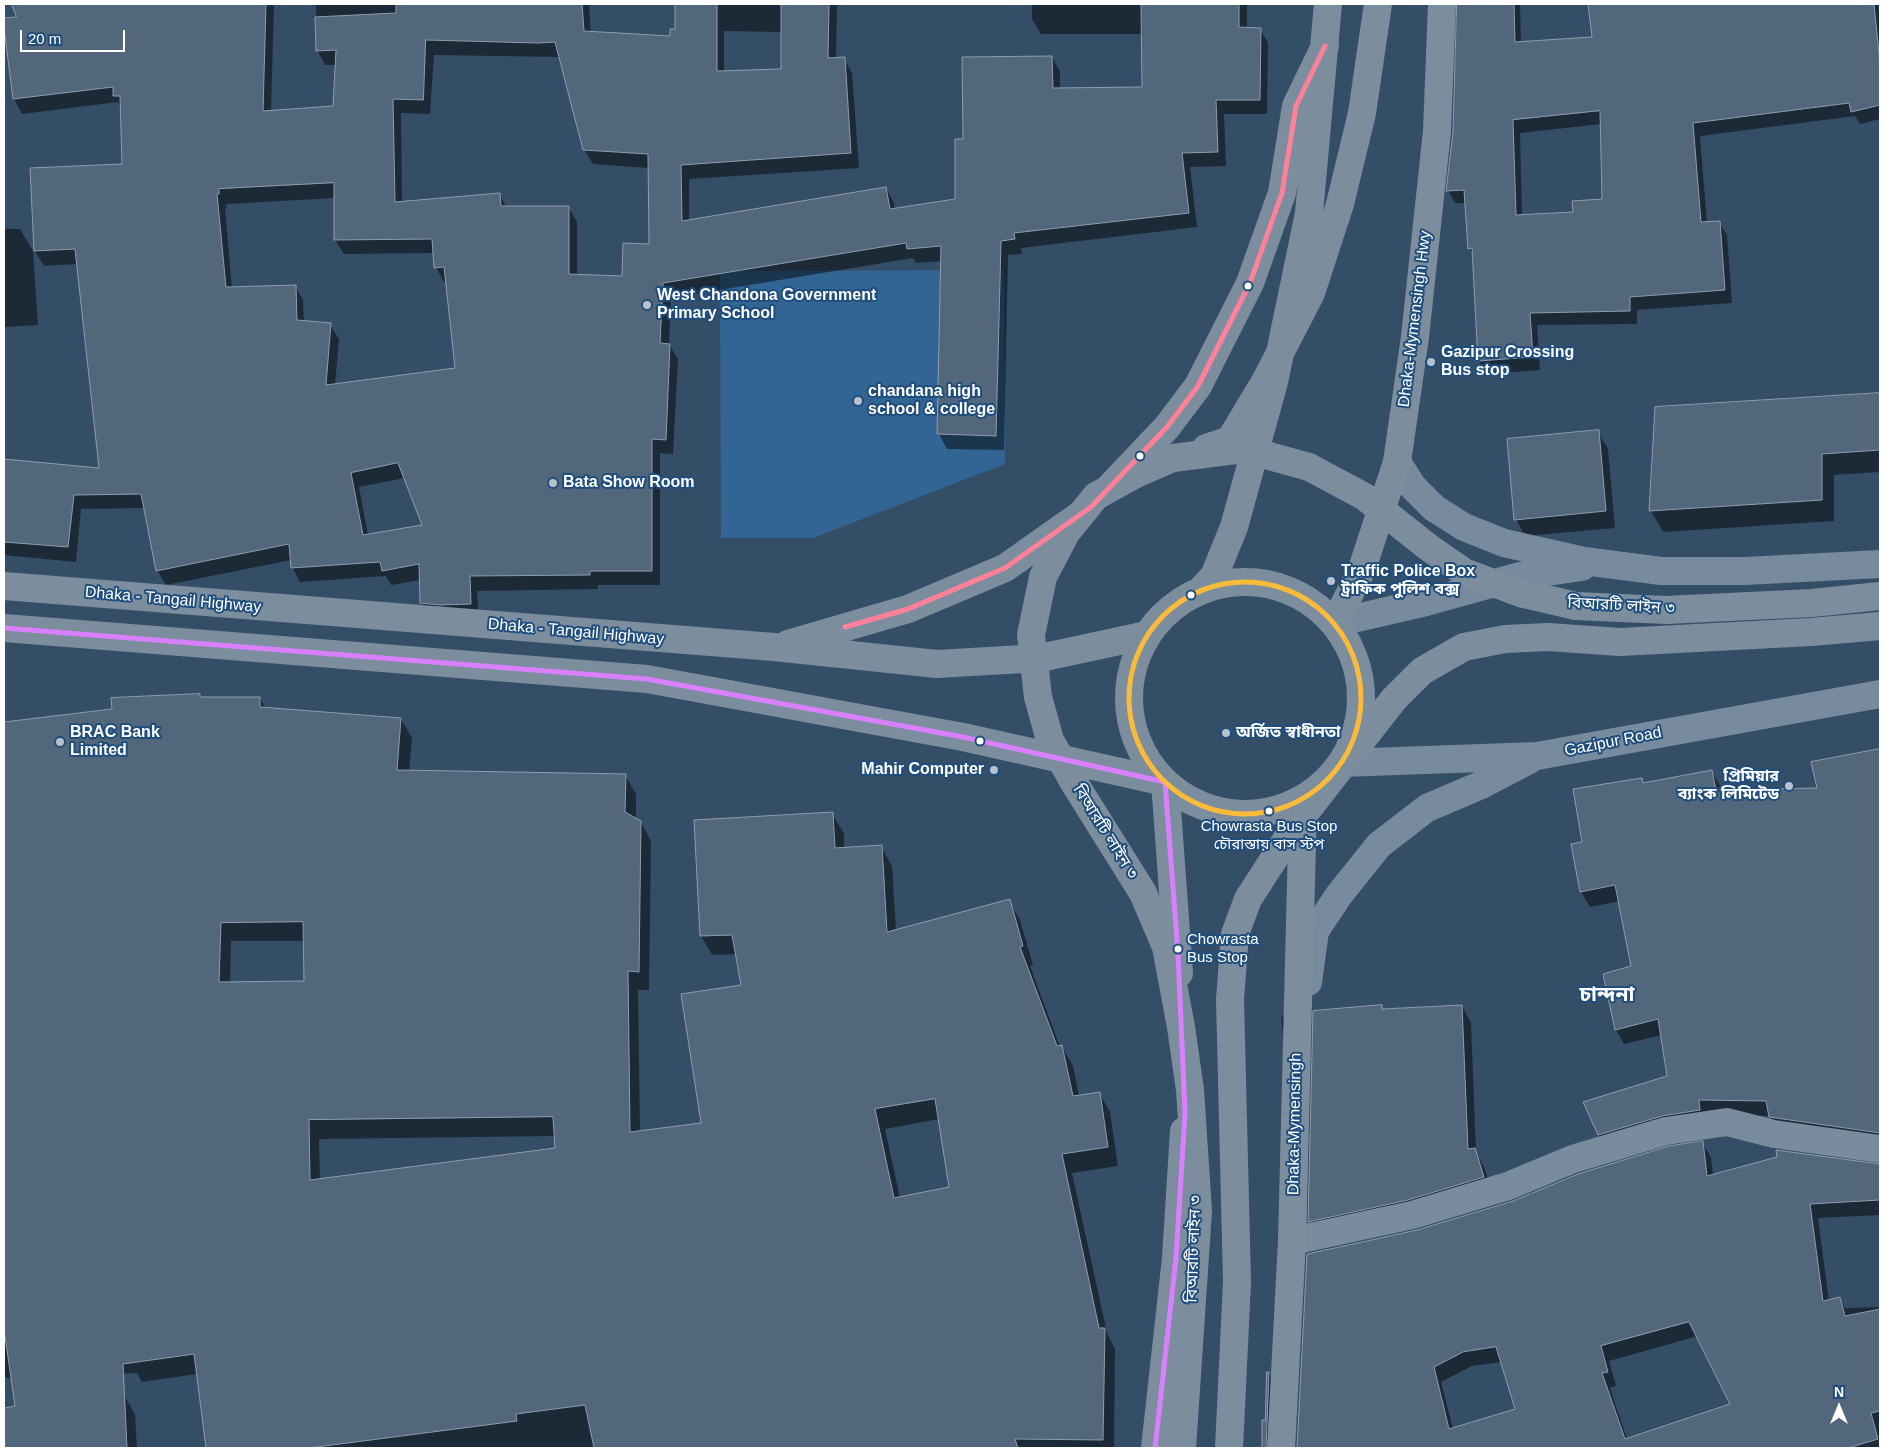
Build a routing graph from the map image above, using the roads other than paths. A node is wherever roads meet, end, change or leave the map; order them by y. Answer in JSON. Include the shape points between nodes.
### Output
{"nodes":[{"id":1,"x":1328,"y":4,"type":"edge"},
{"id":2,"x":1378,"y":4,"type":"edge"},
{"id":3,"x":1442,"y":4,"type":"edge"},
{"id":4,"x":1325,"y":46,"type":"junction"},
{"id":5,"x":1174,"y":458,"type":"junction"},
{"id":6,"x":1397,"y":462,"type":"junction"},
{"id":7,"x":1608,"y":564,"type":"junction"},
{"id":8,"x":1880,"y":564,"type":"edge"},
{"id":9,"x":4,"y":586,"type":"edge"},
{"id":10,"x":1201,"y":590,"type":"junction"},
{"id":11,"x":1880,"y":596,"type":"edge"},
{"id":12,"x":1335,"y":623,"type":"junction"},
{"id":13,"x":1880,"y":626,"type":"edge"},
{"id":14,"x":4,"y":628,"type":"edge"},
{"id":15,"x":1147,"y":635,"type":"junction"},
{"id":16,"x":774,"y":648,"type":"junction"},
{"id":17,"x":1880,"y":694,"type":"edge"},
{"id":18,"x":1537,"y":756,"type":"junction"},
{"id":19,"x":1342,"y":763,"type":"junction"},
{"id":20,"x":1165,"y":782,"type":"junction"},
{"id":21,"x":1303,"y":799,"type":"junction"},
{"id":22,"x":1296,"y":1057,"type":"junction"},
{"id":23,"x":1880,"y":1149,"type":"edge"},
{"id":24,"x":1292,"y":1241,"type":"junction"},
{"id":25,"x":1155,"y":1448,"type":"edge"},
{"id":26,"x":1182,"y":1448,"type":"edge"},
{"id":27,"x":1229,"y":1448,"type":"edge"},
{"id":28,"x":1281,"y":1448,"type":"edge"}],
"edges":[{"from":1,"to":4,"type":"highway"},
{"from":2,"to":5,"type":"highway","bridge":true,"via":[[1362,113],[1340,204],[1311,293],[1266,380],[1230,440]]},
{"from":3,"to":6,"type":"highway","name":"Dhaka-Mymensingh Hwy","via":[[1437,131],[1415,337]]},
{"from":4,"to":10,"type":"highway","via":[[1308,213],[1274,382],[1234,526],[1214,576]]},
{"from":4,"to":16,"type":"highway","via":[[1296,106],[1282,193],[1250,283],[1198,386],[1167,427],[1090,507],[1005,568],[908,609]]},
{"from":5,"to":11,"type":"highway","name":"বিআরটি লাইন ৩","bridge":true,"via":[[1244,449],[1308,468],[1366,497],[1464,572],[1520,593],[1576,606],[1666,610],[1812,603]]},
{"from":5,"to":26,"type":"highway","name":"বিআরটি লাইন ৩","bridge":true,"via":[[1096,496],[1066,534],[1043,577],[1031,635],[1038,697],[1050,740],[1143,893],[1166,947],[1182,1027],[1190,1090],[1198,1211]]},
{"from":6,"to":7,"type":"main road","via":[[1413,487],[1434,508],[1464,527],[1504,543]]},
{"from":6,"to":12,"type":"highway","name":"Dhaka-Mymensingh Hwy","via":[[1362,569]]},
{"from":7,"to":8,"type":"main road","via":[[1661,570]]},
{"from":7,"to":12,"type":"main road","via":[[1520,576]]},
{"from":9,"to":16,"type":"highway","name":"Dhaka - Tangail Highway"},
{"from":10,"to":12,"type":"highway","via":[[1237,582],[1274,585],[1308,599]]},
{"from":10,"to":15,"type":"highway","via":[[1162,616]]},
{"from":12,"to":19,"type":"highway","via":[[1354,656],[1362,692],[1358,729]]},
{"from":13,"to":27,"type":"highway","name":"বিআরটি লাইন ৩","bridge":true,"via":[[1620,642],[1548,637],[1505,639],[1464,648],[1422,671],[1394,699],[1297,823],[1248,899],[1235,934],[1230,999],[1237,1282]]},
{"from":14,"to":20,"type":"highway","via":[[646,679],[963,737]]},
{"from":15,"to":16,"type":"highway","name":"Dhaka - Tangail Highway","via":[[1040,658],[937,664]]},
{"from":15,"to":20,"type":"highway","via":[[1133,664],[1128,696],[1132,728],[1145,758]]},
{"from":17,"to":18,"type":"main road","name":"Gazipur Road"},
{"from":18,"to":19,"type":"main road","name":"Gazipur Road"},
{"from":18,"to":22,"type":"main road","via":[[1427,808],[1379,845],[1316,930]]},
{"from":19,"to":21,"type":"highway","via":[[1324,784]]},
{"from":20,"to":21,"type":"highway","via":[[1195,803],[1231,814],[1268,812]]},
{"from":20,"to":25,"type":"highway","via":[[1178,952],[1185,1113],[1176,1258]]},
{"from":21,"to":22,"type":"highway","name":"Dhaka-Mymensingh"},
{"from":22,"to":24,"type":"highway","name":"Dhaka-Mymensingh"},
{"from":23,"to":24,"type":"street","via":[[1774,1134],[1726,1122],[1666,1131],[1573,1159],[1508,1186],[1412,1215]]},
{"from":24,"to":28,"type":"highway","name":"Dhaka-Mymensingh"}]}
